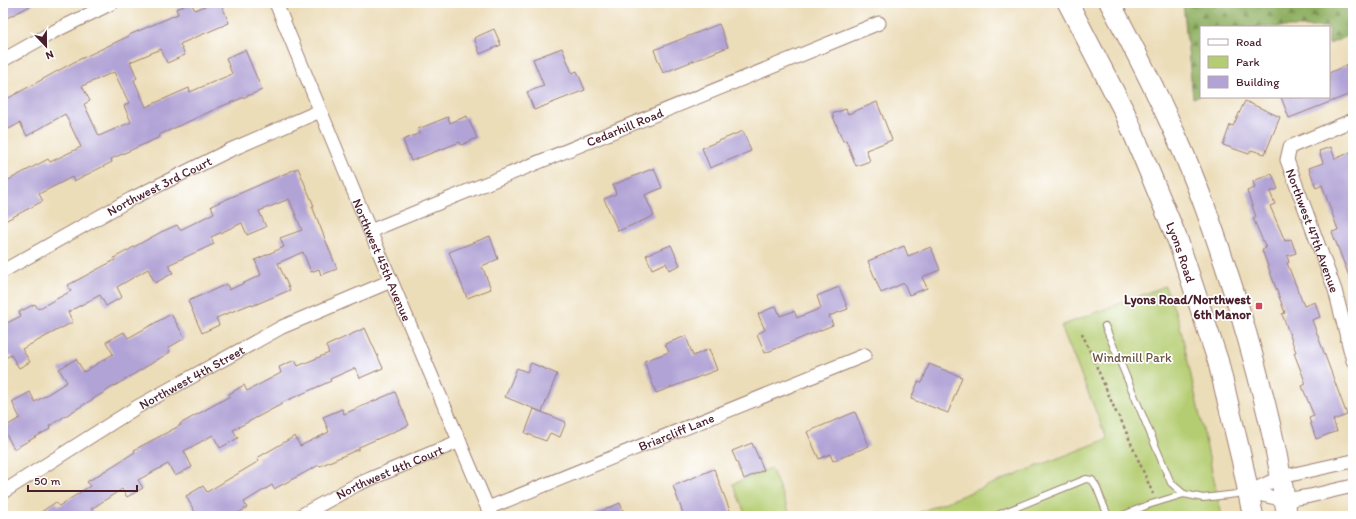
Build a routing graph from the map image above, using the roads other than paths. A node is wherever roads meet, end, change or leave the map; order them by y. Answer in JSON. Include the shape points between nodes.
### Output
{"nodes":[{"id":1,"x":112,"y":3,"type":"edge"},
{"id":2,"x":276,"y":3,"type":"edge"},
{"id":3,"x":1068,"y":3,"type":"edge"},
{"id":4,"x":1110,"y":3,"type":"edge"},
{"id":5,"x":878,"y":22,"type":"dead end"},
{"id":6,"x":3,"y":60,"type":"edge"},
{"id":7,"x":320,"y":111,"type":"junction"},
{"id":8,"x":1353,"y":120,"type":"edge"},
{"id":9,"x":370,"y":232,"type":"junction"},
{"id":10,"x":3,"y":271,"type":"edge"},
{"id":11,"x":391,"y":281,"type":"junction"},
{"id":12,"x":1105,"y":326,"type":"dead end"},
{"id":13,"x":865,"y":356,"type":"dead end"},
{"id":14,"x":1353,"y":362,"type":"edge"},
{"id":15,"x":460,"y":441,"type":"junction"},
{"id":16,"x":1353,"y":461,"type":"edge"},
{"id":17,"x":1281,"y":477,"type":"junction"},
{"id":18,"x":1353,"y":486,"type":"edge"},
{"id":19,"x":3,"y":492,"type":"edge"},
{"id":20,"x":1248,"y":492,"type":"junction"},
{"id":21,"x":1184,"y":494,"type":"junction"},
{"id":22,"x":1286,"y":508,"type":"edge"},
{"id":23,"x":490,"y":512,"type":"edge"},
{"id":24,"x":300,"y":516,"type":"edge"},
{"id":25,"x":996,"y":516,"type":"edge"},
{"id":26,"x":1108,"y":516,"type":"edge"},
{"id":27,"x":1121,"y":516,"type":"edge"},
{"id":28,"x":1253,"y":516,"type":"edge"}],
"edges":[{"from":1,"to":6,"type":"street"},
{"from":2,"to":7,"type":"street","name":"Northwest 45th Avenue"},
{"from":3,"to":20,"type":"main road","name":"Lyons Road","via":[[1125,113],[1178,241],[1218,361]]},
{"from":4,"to":17,"type":"main road","via":[[1172,127],[1225,262],[1258,372]]},
{"from":5,"to":9,"type":"street","name":"Cedarhill Road"},
{"from":7,"to":9,"type":"street","name":"Northwest 45th Avenue"},
{"from":7,"to":10,"type":"street","name":"Northwest 3rd Court","via":[[228,151],[131,199]]},
{"from":8,"to":14,"type":"street","name":"Northwest 47th Avenue","via":[[1290,147],[1287,160],[1335,290]]},
{"from":9,"to":11,"type":"street","name":"Northwest 45th Avenue"},
{"from":11,"to":15,"type":"street","name":"Northwest 45th Avenue"},
{"from":11,"to":19,"type":"street","name":"Northwest 4th Street","via":[[282,327],[137,407]]},
{"from":12,"to":21,"type":"lane","via":[[1171,483]]},
{"from":13,"to":23,"type":"street","name":"Briarcliff Lane"},
{"from":15,"to":23,"type":"street","name":"Northwest 45th Avenue"},
{"from":15,"to":24,"type":"street","name":"Northwest 4th Court","via":[[358,484]]},
{"from":16,"to":17,"type":"street"},
{"from":17,"to":20,"type":"street"},
{"from":17,"to":22,"type":"main road"},
{"from":18,"to":22,"type":"street","via":[[1310,496]]},
{"from":20,"to":21,"type":"lane","via":[[1203,498]]},
{"from":20,"to":22,"type":"street"},
{"from":20,"to":28,"type":"main road","name":"Lyons Road"},
{"from":21,"to":27,"type":"lane"},
{"from":25,"to":26,"type":"lane","via":[[1086,479],[1092,480],[1096,486]]}]}
